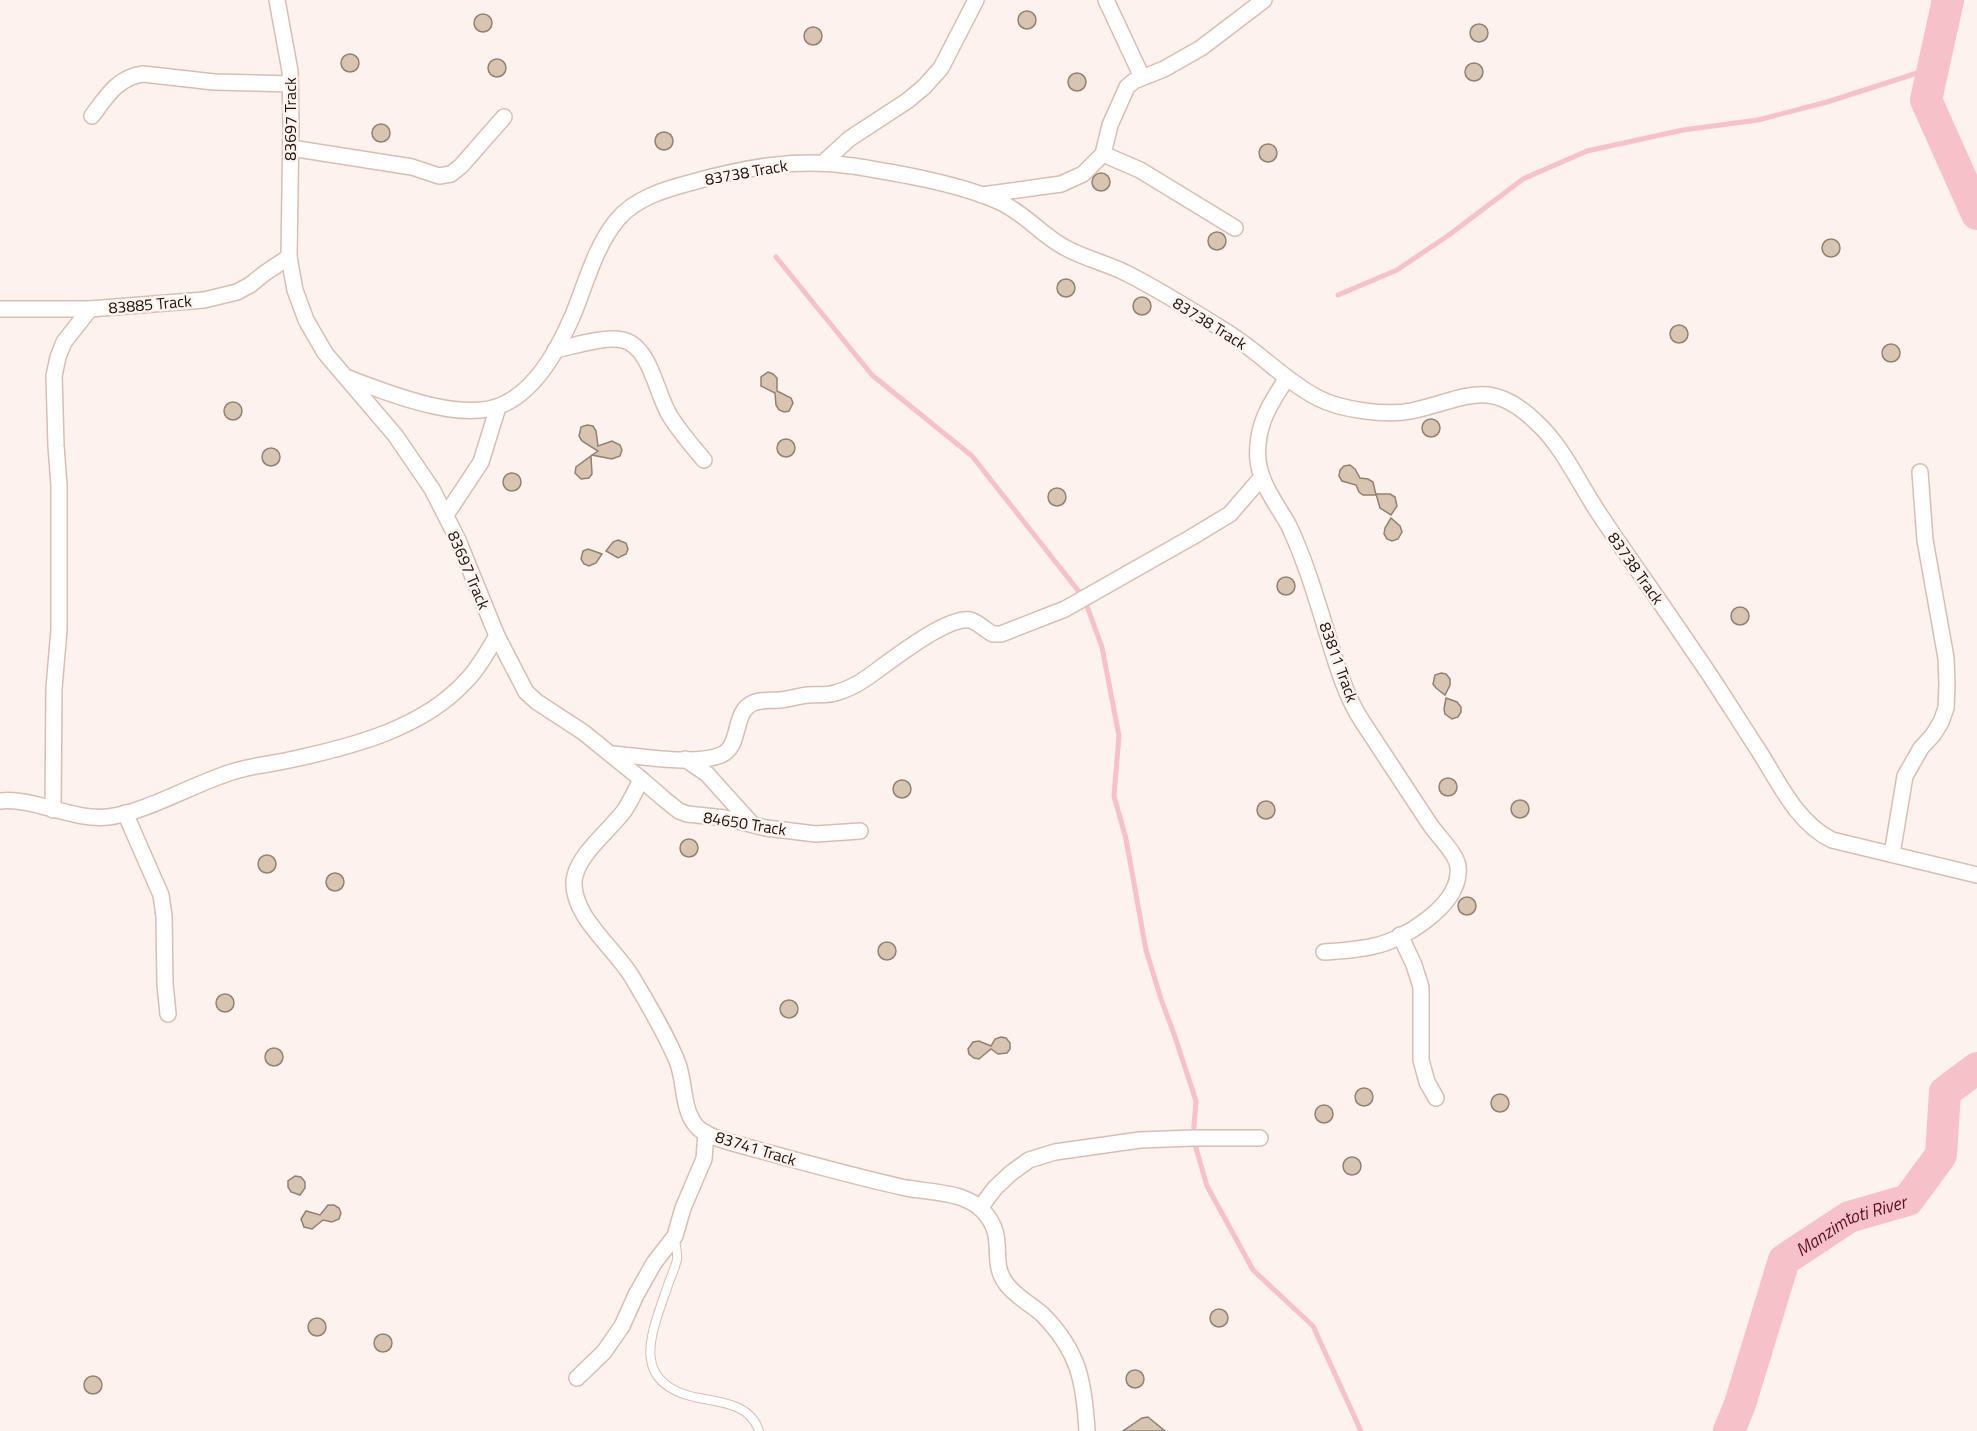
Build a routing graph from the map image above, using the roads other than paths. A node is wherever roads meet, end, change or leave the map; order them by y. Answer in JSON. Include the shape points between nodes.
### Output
{"nodes":[{"id":1,"x":277,"y":0,"type":"edge"},
{"id":2,"x":976,"y":0,"type":"edge"},
{"id":3,"x":1106,"y":0,"type":"edge"},
{"id":4,"x":1264,"y":0,"type":"edge"},
{"id":5,"x":1142,"y":77,"type":"junction"},
{"id":6,"x":290,"y":84,"type":"junction"},
{"id":7,"x":92,"y":116,"type":"dead end"},
{"id":8,"x":504,"y":117,"type":"dead end"},
{"id":9,"x":291,"y":148,"type":"junction"},
{"id":10,"x":1103,"y":153,"type":"junction"},
{"id":11,"x":823,"y":163,"type":"junction"},
{"id":12,"x":982,"y":195,"type":"junction"},
{"id":13,"x":1235,"y":228,"type":"dead end"},
{"id":14,"x":289,"y":257,"type":"junction"},
{"id":15,"x":0,"y":309,"type":"edge"},
{"id":16,"x":90,"y":309,"type":"junction"},
{"id":17,"x":555,"y":350,"type":"junction"},
{"id":18,"x":348,"y":378,"type":"junction"},
{"id":19,"x":1287,"y":378,"type":"junction"},
{"id":20,"x":498,"y":407,"type":"junction"},
{"id":21,"x":704,"y":460,"type":"dead end"},
{"id":22,"x":1920,"y":472,"type":"dead end"},
{"id":23,"x":1262,"y":477,"type":"junction"},
{"id":24,"x":446,"y":515,"type":"junction"},
{"id":25,"x":497,"y":636,"type":"junction"},
{"id":26,"x":612,"y":754,"type":"junction"},
{"id":27,"x":685,"y":759,"type":"junction"},
{"id":28,"x":641,"y":779,"type":"junction"},
{"id":29,"x":0,"y":801,"type":"edge"},
{"id":30,"x":53,"y":810,"type":"junction"},
{"id":31,"x":125,"y":813,"type":"junction"},
{"id":32,"x":752,"y":824,"type":"junction"},
{"id":33,"x":860,"y":831,"type":"dead end"},
{"id":34,"x":1892,"y":854,"type":"junction"},
{"id":35,"x":1977,"y":875,"type":"edge"},
{"id":36,"x":1396,"y":937,"type":"junction"},
{"id":37,"x":1324,"y":952,"type":"dead end"},
{"id":38,"x":168,"y":1014,"type":"dead end"},
{"id":39,"x":1436,"y":1098,"type":"dead end"},
{"id":40,"x":706,"y":1133,"type":"junction"},
{"id":41,"x":1260,"y":1138,"type":"dead end"},
{"id":42,"x":981,"y":1208,"type":"junction"},
{"id":43,"x":675,"y":1236,"type":"junction"},
{"id":44,"x":577,"y":1378,"type":"dead end"},
{"id":45,"x":759,"y":1431,"type":"edge"},
{"id":46,"x":1087,"y":1431,"type":"edge"}],
"edges":[{"from":1,"to":6,"type":"street","name":"83697 Track","via":[[287,44]]},
{"from":2,"to":11,"type":"street","via":[[941,68],[924,87],[849,139]]},
{"from":3,"to":5,"type":"street"},
{"from":4,"to":5,"type":"street","via":[[1192,54]]},
{"from":5,"to":10,"type":"street","via":[[1127,87],[1121,98]]},
{"from":6,"to":7,"type":"street","via":[[133,75],[115,86]]},
{"from":6,"to":9,"type":"street","name":"83697 Track"},
{"from":8,"to":9,"type":"street","via":[[456,171],[444,175]]},
{"from":9,"to":14,"type":"street","name":"83697 Track"},
{"from":10,"to":12,"type":"street","via":[[1083,174],[1066,183]]},
{"from":10,"to":13,"type":"street","via":[[1140,170]]},
{"from":11,"to":12,"type":"street","name":"83738 Track","via":[[904,176]]},
{"from":11,"to":17,"type":"street","name":"83738 Track","via":[[737,170],[658,192],[630,208],[600,248]]},
{"from":12,"to":19,"type":"street","name":"83738 Track","via":[[1012,209],[1065,248],[1124,272],[1178,303],[1236,338]]},
{"from":14,"to":16,"type":"street","name":"83885 Track","via":[[237,292],[204,300]]},
{"from":14,"to":18,"type":"street","name":"83697 Track","via":[[306,320],[325,353]]},
{"from":15,"to":16,"type":"street","name":"83885 Track"},
{"from":16,"to":30,"type":"street","via":[[64,342],[54,376],[59,630],[54,688]]},
{"from":17,"to":20,"type":"street","name":"83738 Track","via":[[527,387]]},
{"from":17,"to":21,"type":"street","via":[[611,339],[630,343],[646,361],[669,415]]},
{"from":18,"to":20,"type":"street","name":"83738 Track","via":[[440,407],[483,411]]},
{"from":18,"to":24,"type":"street","name":"83697 Track","via":[[407,452]]},
{"from":19,"to":23,"type":"street","name":"83811 Track","via":[[1260,429]]},
{"from":19,"to":34,"type":"street","name":"83738 Track","via":[[1319,399],[1350,408],[1412,411],[1479,393],[1498,396],[1520,408],[1537,422],[1562,454],[1804,818],[1832,840]]},
{"from":20,"to":24,"type":"street","via":[[481,462]]},
{"from":22,"to":34,"type":"street","via":[[1925,540],[1946,658],[1946,708],[1905,776]]},
{"from":23,"to":27,"type":"street","via":[[1230,514],[1065,609],[1001,634],[993,634],[975,621],[946,625],[865,679],[832,695],[753,703],[744,711],[728,751],[708,758]]},
{"from":23,"to":36,"type":"street","name":"83811 Track","via":[[1307,570],[1342,679],[1360,718],[1457,863],[1458,876],[1447,901]]},
{"from":24,"to":25,"type":"street","name":"83697 Track"},
{"from":25,"to":26,"type":"street","via":[[531,697]]},
{"from":25,"to":31,"type":"street","via":[[457,691],[391,731],[334,750],[211,778]]},
{"from":26,"to":27,"type":"street"},
{"from":26,"to":28,"type":"street"},
{"from":27,"to":32,"type":"street","via":[[707,774]]},
{"from":28,"to":32,"type":"street","name":"84650 Track","via":[[683,813]]},
{"from":28,"to":40,"type":"street","name":"83741 Track","via":[[623,812],[579,868],[574,883],[576,898],[630,974],[660,1026],[678,1062],[689,1113]]},
{"from":29,"to":30,"type":"street"},
{"from":30,"to":31,"type":"street","via":[[92,817]]},
{"from":31,"to":38,"type":"street","via":[[161,895]]},
{"from":32,"to":33,"type":"street","name":"84650 Track","via":[[816,834]]},
{"from":34,"to":35,"type":"street","name":"83738 Track"},
{"from":36,"to":37,"type":"street","name":"83811 Track","via":[[1376,946]]},
{"from":36,"to":39,"type":"street","via":[[1414,964],[1421,987],[1421,1060]]},
{"from":40,"to":42,"type":"street","name":"83741 Track","via":[[800,1161],[962,1198]]},
{"from":40,"to":43,"type":"street","via":[[704,1159]]},
{"from":41,"to":42,"type":"street","via":[[1140,1140],[1055,1152],[1029,1160],[1011,1173]]},
{"from":42,"to":46,"type":"street","via":[[993,1222],[998,1239],[998,1269],[1006,1284],[1064,1338],[1074,1358],[1083,1389]]},
{"from":43,"to":44,"type":"street","via":[[654,1263],[622,1326],[604,1352]]},
{"from":43,"to":45,"type":"lane","via":[[677,1259],[652,1340],[653,1372],[684,1394],[739,1407],[755,1420]]}]}
